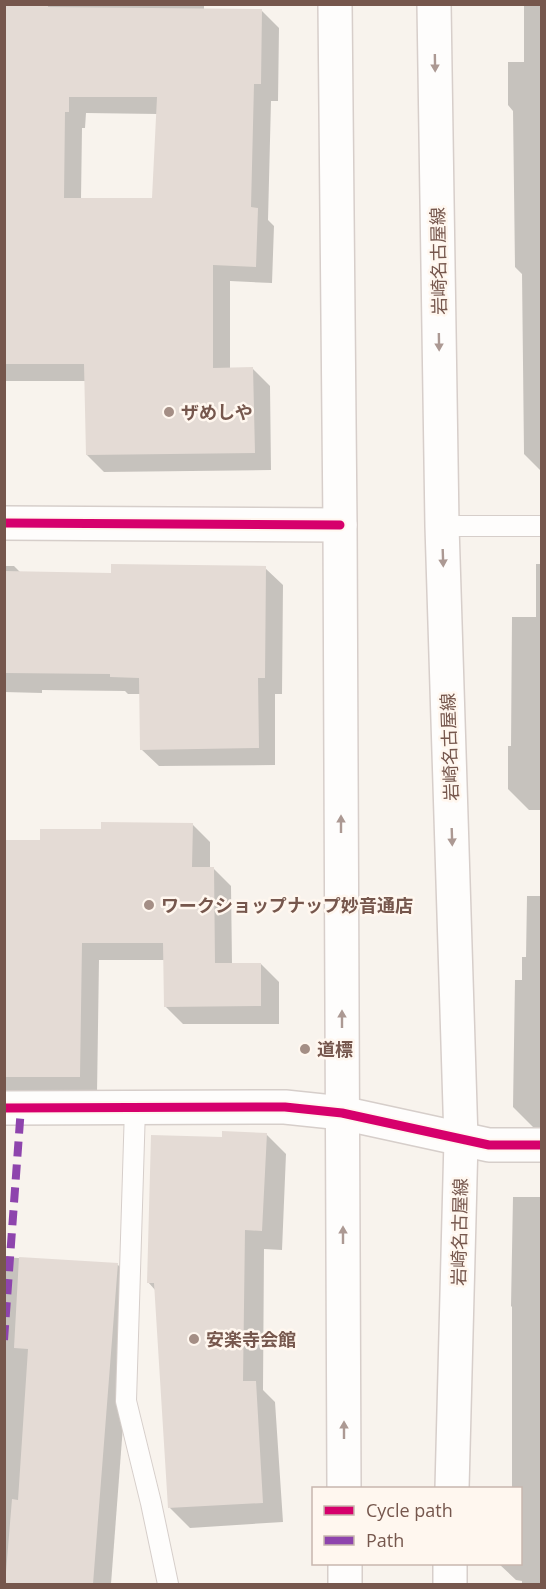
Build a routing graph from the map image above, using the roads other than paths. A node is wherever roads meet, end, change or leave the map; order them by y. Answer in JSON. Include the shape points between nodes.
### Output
{"nodes":[{"id":1,"x":335,"y":4,"type":"edge"},
{"id":2,"x":434,"y":4,"type":"edge"},
{"id":3,"x":4,"y":523,"type":"edge"},
{"id":4,"x":340,"y":525,"type":"junction"},
{"id":5,"x":442,"y":526,"type":"junction"},
{"id":6,"x":542,"y":526,"type":"edge"},
{"id":7,"x":4,"y":1108,"type":"edge"},
{"id":8,"x":135,"y":1108,"type":"junction"},
{"id":9,"x":342,"y":1113,"type":"junction"},
{"id":10,"x":461,"y":1140,"type":"junction"},
{"id":11,"x":542,"y":1145,"type":"edge"},
{"id":12,"x":344,"y":1487,"type":"edge"},
{"id":13,"x":452,"y":1487,"type":"edge"},
{"id":14,"x":345,"y":1565,"type":"edge"},
{"id":15,"x":450,"y":1565,"type":"edge"},
{"id":16,"x":168,"y":1584,"type":"edge"},
{"id":17,"x":345,"y":1584,"type":"edge"},
{"id":18,"x":450,"y":1584,"type":"edge"}],
"edges":[{"from":1,"to":4,"type":"main road"},
{"from":2,"to":5,"type":"main road","name":"岩崎名古屋線","one_way":true},
{"from":3,"to":4,"type":"main road"},
{"from":9,"to":4,"type":"main road","one_way":true},
{"from":5,"to":6,"type":"lane"},
{"from":5,"to":10,"type":"main road","name":"岩崎名古屋線","one_way":true},
{"from":7,"to":8,"type":"main road"},
{"from":8,"to":9,"type":"main road","via":[[285,1107]]},
{"from":8,"to":16,"type":"lane","via":[[126,1401]]},
{"from":9,"to":10,"type":"main road"},
{"from":12,"to":9,"type":"main road","one_way":true},
{"from":10,"to":11,"type":"main road","via":[[489,1145]]},
{"from":10,"to":13,"type":"main road","name":"岩崎名古屋線"},
{"from":14,"to":17,"type":"main road"},
{"from":15,"to":18,"type":"main road"}]}
